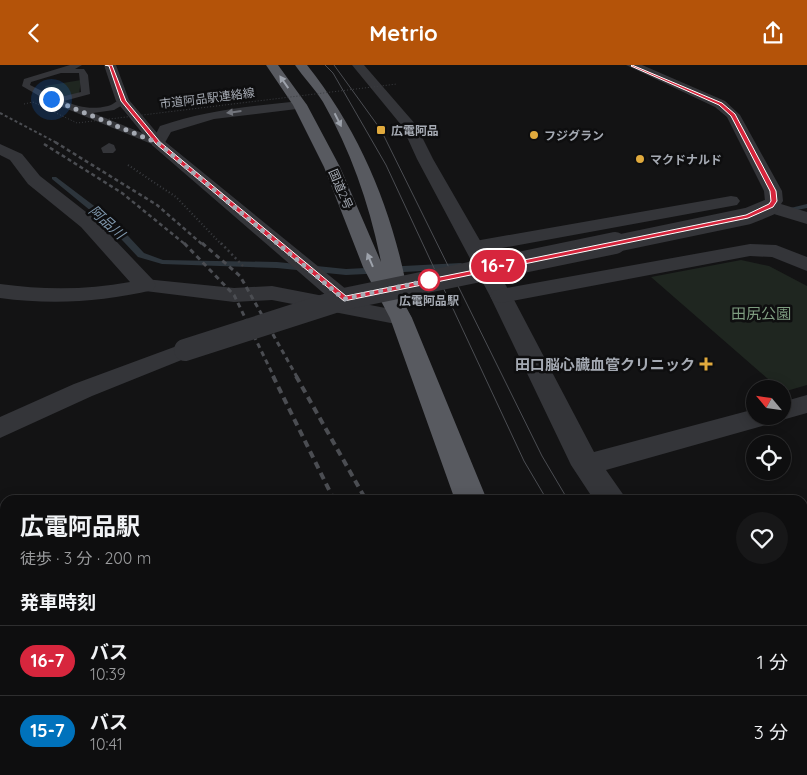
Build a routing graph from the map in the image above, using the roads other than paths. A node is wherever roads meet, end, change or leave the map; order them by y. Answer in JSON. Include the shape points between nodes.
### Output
{"nodes":[{"id":1,"x":78,"y":65,"type":"edge"},
{"id":2,"x":87,"y":65,"type":"edge"},
{"id":3,"x":109,"y":65,"type":"edge"},
{"id":4,"x":272,"y":65,"type":"edge"},
{"id":5,"x":301,"y":65,"type":"edge"},
{"id":6,"x":358,"y":65,"type":"edge"},
{"id":7,"x":632,"y":65,"type":"edge"},
{"id":8,"x":56,"y":71,"type":"junction"},
{"id":9,"x":51,"y":99,"type":"junction"},
{"id":10,"x":123,"y":101,"type":"junction"},
{"id":11,"x":300,"y":105,"type":"junction"},
{"id":12,"x":78,"y":110,"type":"junction"},
{"id":13,"x":158,"y":143,"type":"junction"},
{"id":14,"x":0,"y":149,"type":"edge"},
{"id":15,"x":731,"y":201,"type":"dead end"},
{"id":16,"x":772,"y":201,"type":"junction"},
{"id":17,"x":806,"y":218,"type":"edge"},
{"id":18,"x":475,"y":247,"type":"junction"},
{"id":19,"x":807,"y":265,"type":"edge"},
{"id":20,"x":146,"y":285,"type":"junction"},
{"id":21,"x":0,"y":291,"type":"edge"},
{"id":22,"x":501,"y":296,"type":"junction"},
{"id":23,"x":344,"y":299,"type":"junction"},
{"id":24,"x":401,"y":318,"type":"junction"},
{"id":25,"x":807,"y":404,"type":"edge"},
{"id":26,"x":791,"y":408,"type":"edge"},
{"id":27,"x":746,"y":421,"type":"edge"},
{"id":28,"x":0,"y":428,"type":"edge"},
{"id":29,"x":586,"y":465,"type":"junction"},
{"id":30,"x":469,"y":495,"type":"edge"},
{"id":31,"x":607,"y":495,"type":"edge"}],
"edges":[{"from":1,"to":8,"type":"lane"},
{"from":2,"to":8,"type":"lane"},
{"from":3,"to":10,"type":"street"},
{"from":11,"to":4,"type":"highway","name":"国道2号","one_way":true},
{"from":5,"to":24,"type":"highway","name":"国道2号","one_way":true,"via":[[329,102],[361,164],[394,265]]},
{"from":6,"to":18,"type":"street","via":[[409,125]]},
{"from":7,"to":16,"type":"street","via":[[720,104],[733,115]]},
{"from":8,"to":9,"type":"lane","via":[[27,81],[26,86]]},
{"from":8,"to":9,"type":"lane","via":[[80,71],[84,75],[86,94]]},
{"from":9,"to":12,"type":"lane"},
{"from":10,"to":12,"type":"lane","via":[[101,110]]},
{"from":10,"to":13,"type":"street"},
{"from":11,"to":13,"type":"street","one_way":true,"via":[[188,119],[164,129]]},
{"from":24,"to":11,"type":"highway","name":"国道2号","one_way":true,"via":[[373,267],[332,167]]},
{"from":12,"to":13,"type":"lane"},
{"from":13,"to":23,"type":"street"},
{"from":14,"to":20,"type":"street","via":[[16,157],[34,180],[88,223]]},
{"from":15,"to":18,"type":"street"},
{"from":16,"to":17,"type":"street"},
{"from":16,"to":23,"type":"street","bridge":true,"via":[[748,216]]},
{"from":18,"to":22,"type":"street"},
{"from":19,"to":22,"type":"street","via":[[776,251],[750,250]]},
{"from":20,"to":21,"type":"street","via":[[62,297]]},
{"from":20,"to":24,"type":"street","via":[[234,295],[272,293]]},
{"from":22,"to":29,"type":"street"},
{"from":23,"to":28,"type":"street","bridge":true,"via":[[184,350]]},
{"from":24,"to":30,"type":"highway","name":"国道2号"},
{"from":25,"to":26,"type":"street"},
{"from":27,"to":29,"type":"street"},
{"from":29,"to":31,"type":"street"}]}
